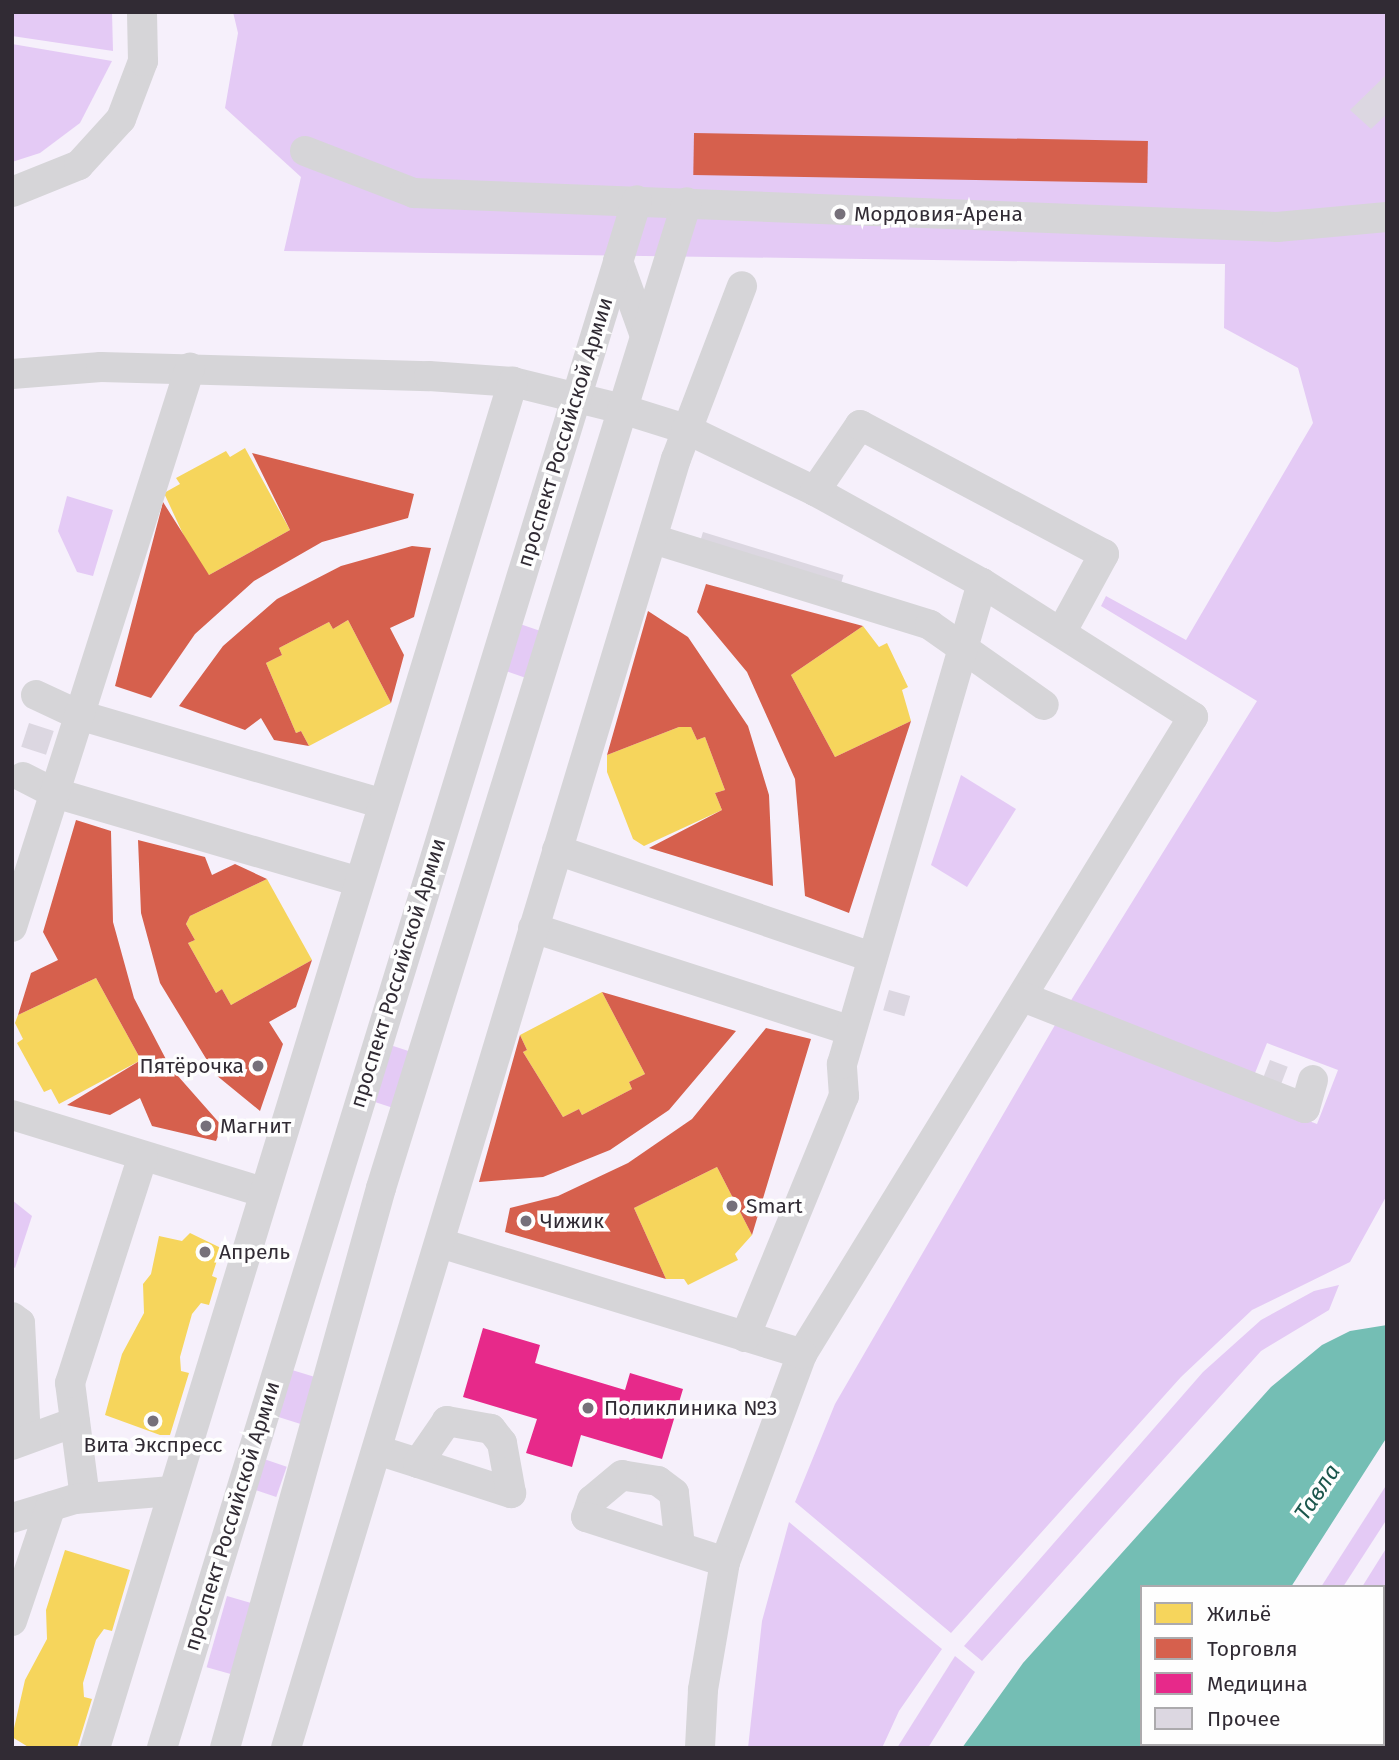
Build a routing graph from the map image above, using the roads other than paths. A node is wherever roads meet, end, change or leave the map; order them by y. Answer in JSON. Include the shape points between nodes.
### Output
{"nodes":[{"id":1,"x":142,"y":12,"type":"edge"},
{"id":2,"x":305,"y":151,"type":"dead end"},
{"id":3,"x":12,"y":192,"type":"edge"},
{"id":4,"x":637,"y":200,"type":"junction"},
{"id":5,"x":687,"y":202,"type":"junction"},
{"id":6,"x":1387,"y":217,"type":"edge"},
{"id":7,"x":670,"y":257,"type":"junction"},
{"id":8,"x":617,"y":278,"type":"junction"},
{"id":9,"x":742,"y":286,"type":"dead end"},
{"id":10,"x":646,"y":323,"type":"junction"},
{"id":11,"x":589,"y":352,"type":"junction"},
{"id":12,"x":190,"y":368,"type":"junction"},
{"id":13,"x":12,"y":374,"type":"edge"},
{"id":14,"x":513,"y":382,"type":"junction"},
{"id":15,"x":576,"y":396,"type":"junction"},
{"id":16,"x":622,"y":409,"type":"junction"},
{"id":17,"x":686,"y":429,"type":"junction"},
{"id":18,"x":815,"y":491,"type":"junction"},
{"id":19,"x":653,"y":539,"type":"junction"},
{"id":20,"x":982,"y":583,"type":"junction"},
{"id":21,"x":1062,"y":631,"type":"junction"},
{"id":22,"x":964,"y":652,"type":"junction"},
{"id":23,"x":36,"y":695,"type":"dead end"},
{"id":24,"x":1044,"y":705,"type":"dead end"},
{"id":25,"x":79,"y":715,"type":"junction"},
{"id":26,"x":23,"y":778,"type":"dead end"},
{"id":27,"x":55,"y":793,"type":"junction"},
{"id":28,"x":383,"y":804,"type":"junction"},
{"id":29,"x":557,"y":850,"type":"junction"},
{"id":30,"x":359,"y":882,"type":"junction"},
{"id":31,"x":12,"y":927,"type":"edge"},
{"id":32,"x":533,"y":928,"type":"junction"},
{"id":33,"x":872,"y":957,"type":"junction"},
{"id":34,"x":1023,"y":997,"type":"junction"},
{"id":35,"x":851,"y":1031,"type":"junction"},
{"id":36,"x":1313,"y":1080,"type":"dead end"},
{"id":37,"x":12,"y":1115,"type":"edge"},
{"id":38,"x":143,"y":1156,"type":"junction"},
{"id":39,"x":263,"y":1192,"type":"junction"},
{"id":40,"x":440,"y":1242,"type":"junction"},
{"id":41,"x":12,"y":1317,"type":"edge"},
{"id":42,"x":746,"y":1337,"type":"junction"},
{"id":43,"x":802,"y":1354,"type":"junction"},
{"id":44,"x":75,"y":1422,"type":"junction"},
{"id":45,"x":19,"y":1442,"type":"edge"},
{"id":46,"x":377,"y":1450,"type":"junction"},
{"id":47,"x":418,"y":1463,"type":"dead end"},
{"id":48,"x":172,"y":1491,"type":"junction"},
{"id":49,"x":85,"y":1498,"type":"junction"},
{"id":50,"x":51,"y":1506,"type":"junction"},
{"id":51,"x":12,"y":1518,"type":"edge"},
{"id":52,"x":680,"y":1546,"type":"dead end"},
{"id":53,"x":725,"y":1562,"type":"junction"},
{"id":54,"x":12,"y":1621,"type":"edge"},
{"id":55,"x":95,"y":1748,"type":"edge"},
{"id":56,"x":162,"y":1748,"type":"edge"},
{"id":57,"x":225,"y":1748,"type":"edge"},
{"id":58,"x":286,"y":1748,"type":"edge"},
{"id":59,"x":701,"y":1748,"type":"edge"}],
"edges":[{"from":1,"to":3,"type":"street","via":[[143,61],[121,119],[79,165]]},
{"from":2,"to":4,"type":"street","via":[[414,193]]},
{"from":4,"to":5,"type":"street"},
{"from":4,"to":8,"type":"street","name":"проспект Российской Армии"},
{"from":5,"to":6,"type":"street","via":[[1277,227]]},
{"from":5,"to":7,"type":"street"},
{"from":7,"to":8,"type":"street"},
{"from":7,"to":10,"type":"street"},
{"from":8,"to":10,"type":"street"},
{"from":8,"to":11,"type":"street","name":"проспект Российской Армии"},
{"from":9,"to":17,"type":"street"},
{"from":10,"to":11,"type":"street"},
{"from":10,"to":16,"type":"street"},
{"from":11,"to":15,"type":"street","name":"проспект Российской Армии"},
{"from":12,"to":13,"type":"street"},
{"from":12,"to":14,"type":"street"},
{"from":12,"to":25,"type":"street"},
{"from":14,"to":15,"type":"street"},
{"from":14,"to":28,"type":"street"},
{"from":15,"to":16,"type":"street"},
{"from":15,"to":56,"type":"street","name":"проспект Российской Армии"},
{"from":16,"to":17,"type":"street"},
{"from":16,"to":57,"type":"street","via":[[381,1188]]},
{"from":17,"to":18,"type":"street"},
{"from":17,"to":19,"type":"street"},
{"from":18,"to":20,"type":"street"},
{"from":18,"to":21,"type":"street","via":[[860,425],[1104,554]]},
{"from":19,"to":22,"type":"street","via":[[930,625]]},
{"from":19,"to":29,"type":"street"},
{"from":20,"to":21,"type":"street"},
{"from":20,"to":22,"type":"street"},
{"from":21,"to":34,"type":"street","via":[[1193,716]]},
{"from":22,"to":24,"type":"street"},
{"from":22,"to":33,"type":"street"},
{"from":23,"to":25,"type":"street"},
{"from":25,"to":27,"type":"street"},
{"from":25,"to":28,"type":"street"},
{"from":26,"to":27,"type":"street"},
{"from":27,"to":30,"type":"street"},
{"from":27,"to":31,"type":"street"},
{"from":28,"to":30,"type":"street"},
{"from":29,"to":32,"type":"street"},
{"from":29,"to":33,"type":"street"},
{"from":30,"to":39,"type":"street"},
{"from":32,"to":35,"type":"street"},
{"from":32,"to":40,"type":"street"},
{"from":33,"to":35,"type":"street"},
{"from":34,"to":36,"type":"street","via":[[1305,1108]]},
{"from":34,"to":43,"type":"street"},
{"from":35,"to":42,"type":"street","via":[[842,1064],[844,1096]]},
{"from":37,"to":38,"type":"street"},
{"from":38,"to":39,"type":"street"},
{"from":38,"to":44,"type":"street","via":[[70,1383]]},
{"from":39,"to":48,"type":"street"},
{"from":40,"to":42,"type":"street"},
{"from":40,"to":46,"type":"street"},
{"from":41,"to":45,"type":"street","via":[[20,1323]]},
{"from":42,"to":43,"type":"street"},
{"from":43,"to":53,"type":"street"},
{"from":44,"to":45,"type":"street"},
{"from":44,"to":49,"type":"street"},
{"from":46,"to":47,"type":"street"},
{"from":46,"to":58,"type":"street"},
{"from":48,"to":49,"type":"street"},
{"from":48,"to":55,"type":"street"},
{"from":49,"to":50,"type":"street"},
{"from":50,"to":51,"type":"street"},
{"from":50,"to":54,"type":"street"},
{"from":52,"to":53,"type":"street"},
{"from":53,"to":59,"type":"street","via":[[703,1690]]}]}
